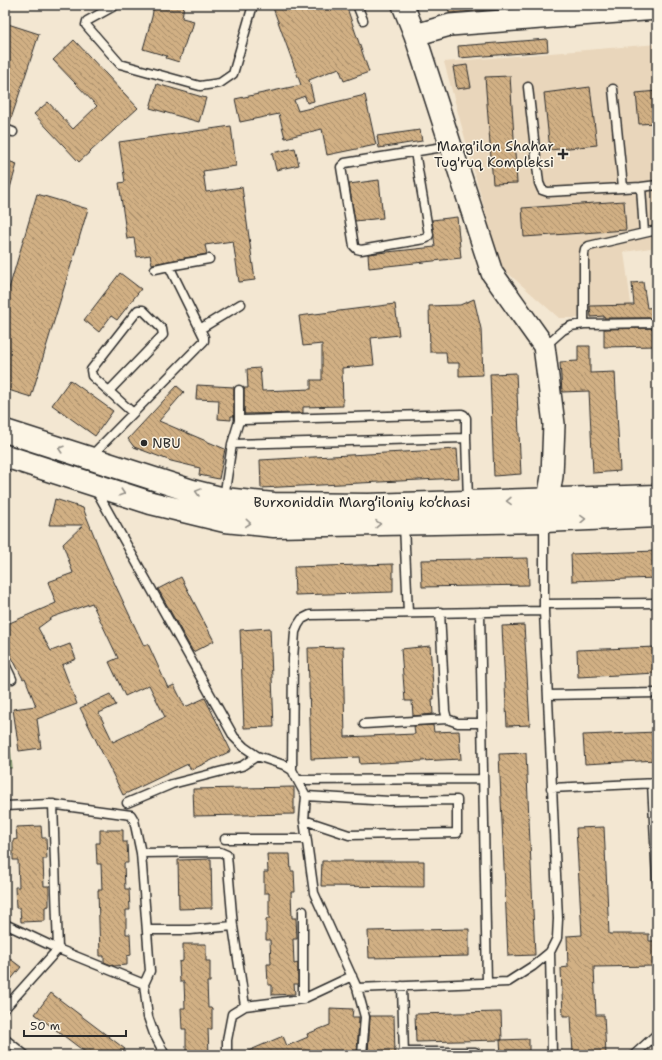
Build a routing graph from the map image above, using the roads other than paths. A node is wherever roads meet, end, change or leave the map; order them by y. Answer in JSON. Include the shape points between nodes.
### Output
{"nodes":[{"id":1,"x":116,"y":5,"type":"edge"},
{"id":2,"x":253,"y":5,"type":"edge"},
{"id":3,"x":357,"y":5,"type":"edge"},
{"id":4,"x":403,"y":5,"type":"edge"},
{"id":5,"x":657,"y":9,"type":"edge"},
{"id":6,"x":363,"y":20,"type":"dead end"},
{"id":7,"x":415,"y":35,"type":"junction"},
{"id":8,"x":528,"y":87,"type":"dead end"},
{"id":9,"x":612,"y":89,"type":"dead end"},
{"id":10,"x":451,"y":146,"type":"junction"},
{"id":11,"x":415,"y":152,"type":"junction"},
{"id":12,"x":657,"y":185,"type":"edge"},
{"id":13,"x":641,"y":187,"type":"junction"},
{"id":14,"x":623,"y":188,"type":"junction"},
{"id":15,"x":657,"y":230,"type":"edge"},
{"id":16,"x":644,"y":232,"type":"junction"},
{"id":17,"x":209,"y":259,"type":"dead end"},
{"id":18,"x":169,"y":266,"type":"junction"},
{"id":19,"x":155,"y":269,"type":"dead end"},
{"id":20,"x":241,"y":304,"type":"dead end"},
{"id":21,"x":657,"y":323,"type":"edge"},
{"id":22,"x":584,"y":324,"type":"junction"},
{"id":23,"x":200,"y":329,"type":"junction"},
{"id":24,"x":544,"y":346,"type":"junction"},
{"id":25,"x":239,"y":390,"type":"dead end"},
{"id":26,"x":109,"y":391,"type":"junction"},
{"id":27,"x":133,"y":413,"type":"junction"},
{"id":28,"x":239,"y":421,"type":"junction"},
{"id":29,"x":5,"y":431,"type":"edge"},
{"id":30,"x":466,"y":438,"type":"junction"},
{"id":31,"x":232,"y":444,"type":"junction"},
{"id":32,"x":5,"y":456,"type":"edge"},
{"id":33,"x":89,"y":458,"type":"junction"},
{"id":34,"x":92,"y":484,"type":"junction"},
{"id":35,"x":657,"y":496,"type":"edge"},
{"id":36,"x":224,"y":499,"type":"junction"},
{"id":37,"x":548,"y":500,"type":"junction"},
{"id":38,"x":468,"y":502,"type":"junction"},
{"id":39,"x":657,"y":516,"type":"edge"},
{"id":40,"x":544,"y":521,"type":"junction"},
{"id":41,"x":404,"y":524,"type":"junction"},
{"id":42,"x":657,"y":603,"type":"edge"},
{"id":43,"x":544,"y":608,"type":"junction"},
{"id":44,"x":440,"y":612,"type":"junction"},
{"id":45,"x":480,"y":612,"type":"junction"},
{"id":46,"x":408,"y":613,"type":"junction"},
{"id":47,"x":5,"y":664,"type":"edge"},
{"id":48,"x":12,"y":679,"type":"dead end"},
{"id":49,"x":657,"y":693,"type":"edge"},
{"id":50,"x":548,"y":695,"type":"junction"},
{"id":51,"x":447,"y":719,"type":"junction"},
{"id":52,"x":482,"y":722,"type":"junction"},
{"id":53,"x":364,"y":724,"type":"dead end"},
{"id":54,"x":257,"y":756,"type":"junction"},
{"id":55,"x":292,"y":770,"type":"junction"},
{"id":56,"x":483,"y":779,"type":"junction"},
{"id":57,"x":298,"y":780,"type":"junction"},
{"id":58,"x":654,"y":783,"type":"edge"},
{"id":59,"x":551,"y":788,"type":"junction"},
{"id":60,"x":306,"y":796,"type":"junction"},
{"id":61,"x":127,"y":803,"type":"dead end"},
{"id":62,"x":53,"y":804,"type":"junction"},
{"id":63,"x":5,"y":806,"type":"edge"},
{"id":64,"x":304,"y":820,"type":"junction"},
{"id":65,"x":225,"y":839,"type":"dead end"},
{"id":66,"x":306,"y":839,"type":"junction"},
{"id":67,"x":141,"y":853,"type":"junction"},
{"id":68,"x":657,"y":880,"type":"edge"},
{"id":69,"x":303,"y":911,"type":"dead end"},
{"id":70,"x":5,"y":924,"type":"edge"},
{"id":71,"x":234,"y":926,"type":"junction"},
{"id":72,"x":147,"y":930,"type":"junction"},
{"id":73,"x":58,"y":949,"type":"junction"},
{"id":74,"x":550,"y":952,"type":"junction"},
{"id":75,"x":352,"y":976,"type":"junction"},
{"id":76,"x":487,"y":983,"type":"junction"},
{"id":77,"x":144,"y":984,"type":"junction"},
{"id":78,"x":402,"y":986,"type":"junction"},
{"id":79,"x":357,"y":988,"type":"junction"},
{"id":80,"x":303,"y":999,"type":"junction"},
{"id":81,"x":245,"y":1006,"type":"junction"},
{"id":82,"x":5,"y":1008,"type":"edge"},
{"id":83,"x":657,"y":1034,"type":"edge"},
{"id":84,"x":5,"y":1039,"type":"edge"},
{"id":85,"x":404,"y":1054,"type":"edge"},
{"id":86,"x":25,"y":1055,"type":"edge"},
{"id":87,"x":165,"y":1055,"type":"edge"},
{"id":88,"x":227,"y":1055,"type":"edge"},
{"id":89,"x":362,"y":1055,"type":"edge"},
{"id":90,"x":479,"y":1055,"type":"edge"},
{"id":91,"x":552,"y":1055,"type":"edge"},
{"id":92,"x":634,"y":1055,"type":"edge"}],
"edges":[{"from":1,"to":2,"type":"lane","via":[[87,21],[86,25],[120,64],[200,86],[220,83],[234,74]]},
{"from":3,"to":6,"type":"lane"},
{"from":4,"to":7,"type":"street"},
{"from":5,"to":7,"type":"street","via":[[450,25]]},
{"from":7,"to":10,"type":"street"},
{"from":8,"to":14,"type":"lane","via":[[539,183],[542,190],[548,192]]},
{"from":9,"to":14,"type":"lane"},
{"from":10,"to":11,"type":"lane"},
{"from":10,"to":24,"type":"street","via":[[492,273]]},
{"from":11,"to":11,"type":"lane","via":[[429,235],[424,239],[357,249],[354,246],[342,164]]},
{"from":12,"to":13,"type":"lane"},
{"from":13,"to":14,"type":"lane"},
{"from":13,"to":16,"type":"lane"},
{"from":15,"to":16,"type":"lane"},
{"from":16,"to":22,"type":"lane","via":[[585,249]]},
{"from":17,"to":18,"type":"lane"},
{"from":18,"to":19,"type":"lane"},
{"from":18,"to":23,"type":"lane"},
{"from":20,"to":23,"type":"lane"},
{"from":21,"to":22,"type":"lane"},
{"from":22,"to":24,"type":"lane","via":[[563,330]]},
{"from":23,"to":27,"type":"lane","via":[[204,340]]},
{"from":24,"to":37,"type":"street","via":[[554,424],[552,476]]},
{"from":25,"to":28,"type":"lane"},
{"from":26,"to":26,"type":"lane","via":[[92,376],[91,370],[138,310],[143,310],[162,329],[163,335]]},
{"from":26,"to":27,"type":"lane"},
{"from":27,"to":33,"type":"lane"},
{"from":28,"to":30,"type":"lane","via":[[462,414],[466,418]]},
{"from":28,"to":31,"type":"lane"},
{"from":33,"to":29,"type":"main road","name":"Burxoniddin Marg’iloniy ko’chasi","one_way":true},
{"from":30,"to":31,"type":"lane"},
{"from":30,"to":38,"type":"lane"},
{"from":31,"to":36,"type":"lane"},
{"from":32,"to":34,"type":"main road","name":"Burxoniddin Marg’iloniy ko’chasi"},
{"from":36,"to":33,"type":"main road","name":"Burxoniddin Marg’iloniy ko’chasi","one_way":true},
{"from":34,"to":41,"type":"main road","name":"Burxoniddin Marg’iloniy ko’chasi","one_way":true,"via":[[151,503],[225,521],[274,526]]},
{"from":34,"to":54,"type":"lane","via":[[234,737]]},
{"from":35,"to":37,"type":"main road","name":"Burxoniddin Marg’iloniy ko’chasi"},
{"from":36,"to":38,"type":"main road","name":"Burxoniddin Marg’iloniy ko’chasi","via":[[274,504]]},
{"from":37,"to":38,"type":"main road","name":"Burxoniddin Marg’iloniy ko’chasi","one_way":true},
{"from":37,"to":40,"type":"main road"},
{"from":40,"to":39,"type":"main road","name":"Burxoniddin Marg’iloniy ko’chasi","one_way":true},
{"from":40,"to":41,"type":"main road","name":"Burxoniddin Marg’iloniy ko’chasi"},
{"from":40,"to":43,"type":"lane"},
{"from":41,"to":46,"type":"lane"},
{"from":42,"to":43,"type":"lane"},
{"from":43,"to":45,"type":"lane"},
{"from":43,"to":50,"type":"lane"},
{"from":44,"to":45,"type":"lane"},
{"from":44,"to":46,"type":"lane"},
{"from":44,"to":51,"type":"lane"},
{"from":45,"to":52,"type":"lane"},
{"from":46,"to":55,"type":"lane","via":[[310,615],[302,619],[295,632],[293,659]]},
{"from":47,"to":48,"type":"lane"},
{"from":49,"to":50,"type":"lane"},
{"from":50,"to":59,"type":"lane"},
{"from":51,"to":52,"type":"lane","via":[[458,723]]},
{"from":51,"to":53,"type":"lane"},
{"from":52,"to":56,"type":"lane"},
{"from":54,"to":55,"type":"lane"},
{"from":54,"to":61,"type":"lane","via":[[242,766],[172,784]]},
{"from":55,"to":57,"type":"lane"},
{"from":56,"to":57,"type":"lane"},
{"from":56,"to":76,"type":"lane"},
{"from":57,"to":60,"type":"lane"},
{"from":58,"to":59,"type":"lane"},
{"from":58,"to":68,"type":"lane"},
{"from":59,"to":74,"type":"lane","via":[[558,919],[557,938]]},
{"from":60,"to":64,"type":"lane"},
{"from":60,"to":64,"type":"lane","via":[[389,801],[458,800],[457,834],[350,835]]},
{"from":62,"to":63,"type":"lane"},
{"from":62,"to":67,"type":"lane","via":[[131,815]]},
{"from":62,"to":73,"type":"lane"},
{"from":64,"to":66,"type":"lane"},
{"from":65,"to":66,"type":"lane"},
{"from":66,"to":75,"type":"lane","via":[[314,893]]},
{"from":67,"to":71,"type":"lane","via":[[220,852],[226,855]]},
{"from":67,"to":72,"type":"lane"},
{"from":69,"to":80,"type":"lane"},
{"from":70,"to":73,"type":"lane"},
{"from":71,"to":72,"type":"lane"},
{"from":71,"to":81,"type":"lane"},
{"from":72,"to":77,"type":"lane","via":[[150,971]]},
{"from":73,"to":77,"type":"lane"},
{"from":73,"to":82,"type":"lane"},
{"from":74,"to":76,"type":"lane","via":[[508,982]]},
{"from":74,"to":91,"type":"lane"},
{"from":75,"to":79,"type":"lane"},
{"from":75,"to":80,"type":"lane"},
{"from":76,"to":78,"type":"lane"},
{"from":77,"to":87,"type":"lane","via":[[148,1017]]},
{"from":78,"to":79,"type":"lane"},
{"from":78,"to":85,"type":"lane"},
{"from":79,"to":89,"type":"lane","via":[[365,1017]]},
{"from":80,"to":81,"type":"lane"},
{"from":81,"to":88,"type":"lane","via":[[232,1014]]},
{"from":83,"to":92,"type":"lane"},
{"from":84,"to":86,"type":"lane"},
{"from":85,"to":90,"type":"lane","via":[[475,1052]]}]}
